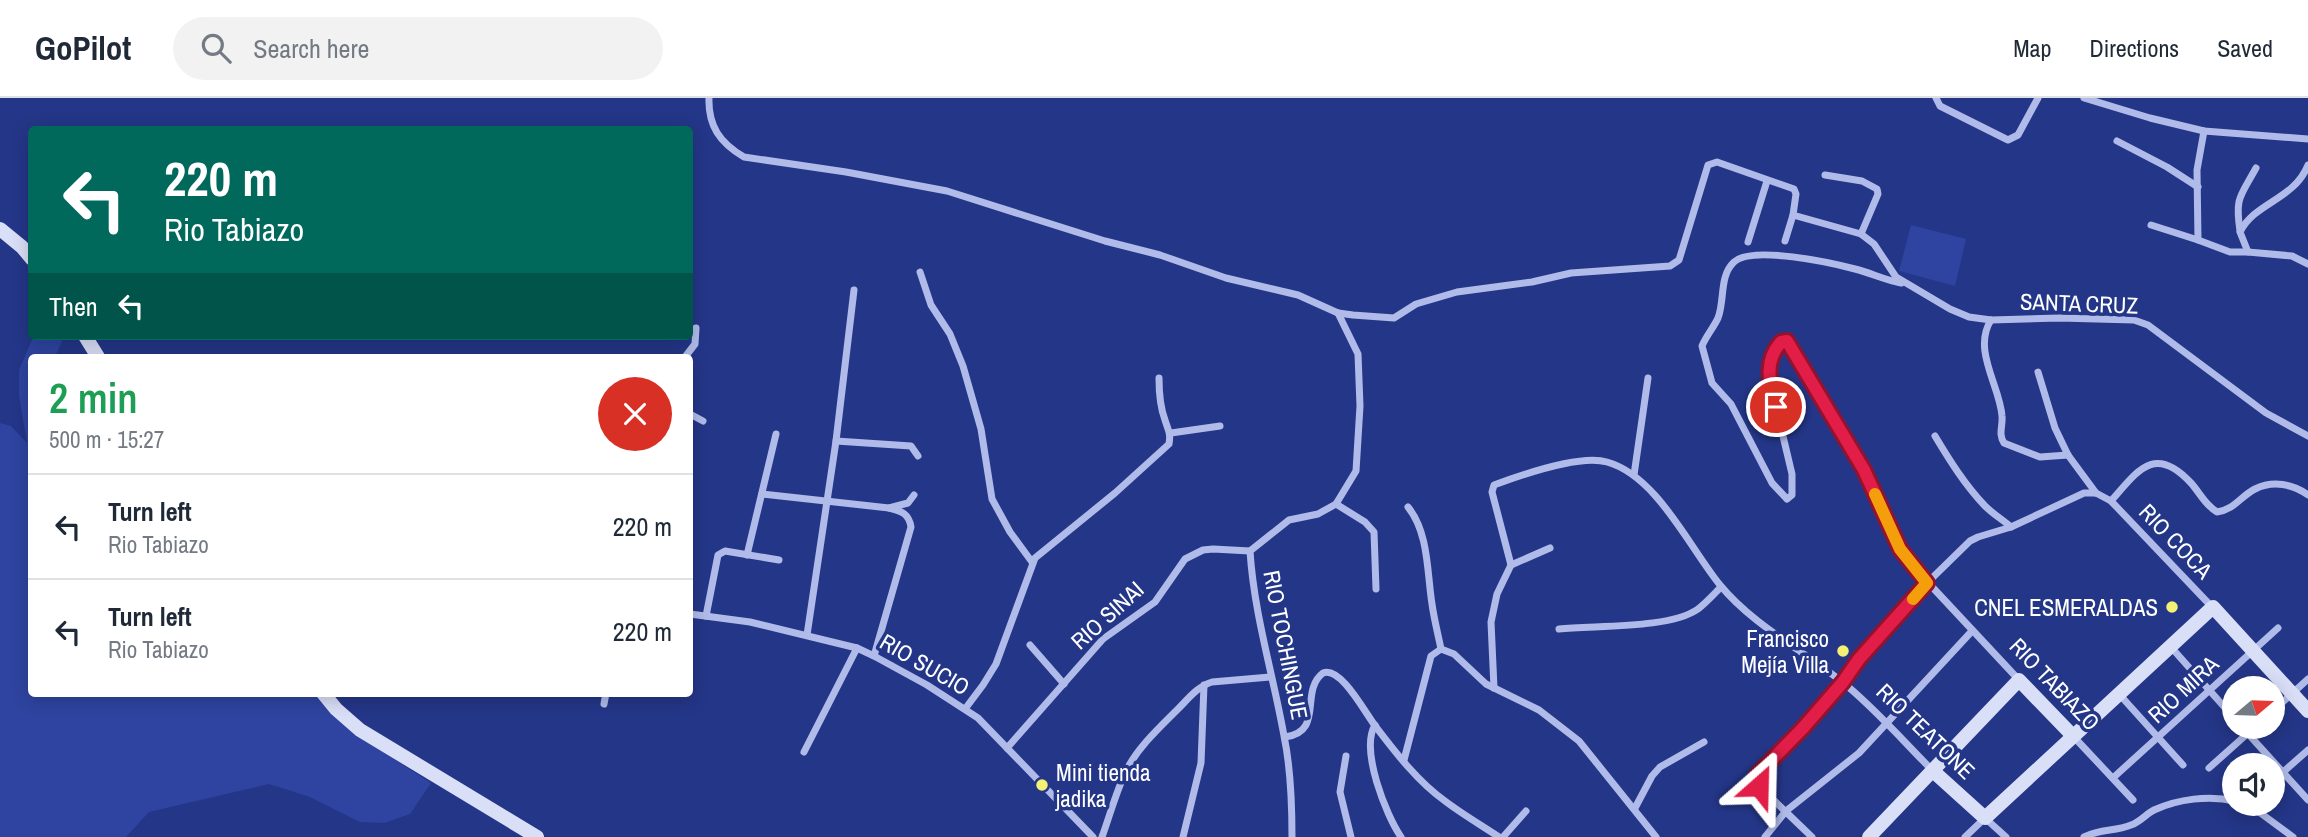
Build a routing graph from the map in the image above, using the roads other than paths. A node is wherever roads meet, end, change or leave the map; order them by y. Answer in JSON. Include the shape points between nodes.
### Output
{"nodes":[{"id":1,"x":709,"y":98,"type":"edge"},
{"id":2,"x":1936,"y":98,"type":"edge"},
{"id":3,"x":2038,"y":98,"type":"edge"},
{"id":4,"x":2084,"y":98,"type":"edge"},
{"id":5,"x":2204,"y":131,"type":"junction"},
{"id":6,"x":2308,"y":139,"type":"edge"},
{"id":7,"x":2117,"y":141,"type":"dead end"},
{"id":8,"x":2308,"y":165,"type":"edge"},
{"id":9,"x":2256,"y":167,"type":"dead end"},
{"id":10,"x":1825,"y":175,"type":"dead end"},
{"id":11,"x":1767,"y":181,"type":"junction"},
{"id":12,"x":2199,"y":187,"type":"junction"},
{"id":13,"x":1793,"y":215,"type":"junction"},
{"id":14,"x":2151,"y":225,"type":"dead end"},
{"id":15,"x":0,"y":229,"type":"edge"},
{"id":16,"x":2241,"y":232,"type":"junction"},
{"id":17,"x":1861,"y":234,"type":"junction"},
{"id":18,"x":2198,"y":240,"type":"junction"},
{"id":19,"x":1785,"y":241,"type":"dead end"},
{"id":20,"x":1748,"y":242,"type":"dead end"},
{"id":21,"x":2248,"y":252,"type":"junction"},
{"id":22,"x":28,"y":254,"type":"edge"},
{"id":23,"x":2308,"y":264,"type":"edge"},
{"id":24,"x":920,"y":272,"type":"dead end"},
{"id":25,"x":1906,"y":284,"type":"junction"},
{"id":26,"x":854,"y":290,"type":"dead end"},
{"id":27,"x":1338,"y":313,"type":"junction"},
{"id":28,"x":1991,"y":320,"type":"junction"},
{"id":29,"x":695,"y":328,"type":"dead end"},
{"id":30,"x":687,"y":354,"type":"edge"},
{"id":31,"x":2038,"y":372,"type":"dead end"},
{"id":32,"x":1159,"y":377,"type":"dead end"},
{"id":33,"x":1648,"y":378,"type":"dead end"},
{"id":34,"x":693,"y":416,"type":"edge"},
{"id":35,"x":703,"y":421,"type":"dead end"},
{"id":36,"x":1220,"y":426,"type":"dead end"},
{"id":37,"x":1171,"y":433,"type":"junction"},
{"id":38,"x":775,"y":434,"type":"dead end"},
{"id":39,"x":1935,"y":436,"type":"dead end"},
{"id":40,"x":2308,"y":436,"type":"edge"},
{"id":41,"x":836,"y":441,"type":"junction"},
{"id":42,"x":2068,"y":455,"type":"junction"},
{"id":43,"x":918,"y":456,"type":"dead end"},
{"id":44,"x":1634,"y":475,"type":"junction"},
{"id":45,"x":2096,"y":493,"type":"junction"},
{"id":46,"x":762,"y":494,"type":"junction"},
{"id":47,"x":914,"y":495,"type":"dead end"},
{"id":48,"x":2308,"y":495,"type":"edge"},
{"id":49,"x":2111,"y":501,"type":"junction"},
{"id":50,"x":826,"y":502,"type":"junction"},
{"id":51,"x":1336,"y":505,"type":"junction"},
{"id":52,"x":889,"y":508,"type":"junction"},
{"id":53,"x":1408,"y":508,"type":"dead end"},
{"id":54,"x":2011,"y":527,"type":"junction"},
{"id":55,"x":1550,"y":548,"type":"dead end"},
{"id":56,"x":1250,"y":551,"type":"junction"},
{"id":57,"x":747,"y":555,"type":"junction"},
{"id":58,"x":779,"y":560,"type":"dead end"},
{"id":59,"x":1032,"y":562,"type":"junction"},
{"id":60,"x":1511,"y":565,"type":"junction"},
{"id":61,"x":1927,"y":583,"type":"junction"},
{"id":62,"x":1721,"y":587,"type":"junction"},
{"id":63,"x":1376,"y":589,"type":"dead end"},
{"id":64,"x":2213,"y":607,"type":"junction"},
{"id":65,"x":693,"y":614,"type":"edge"},
{"id":66,"x":706,"y":616,"type":"junction"},
{"id":67,"x":2278,"y":628,"type":"dead end"},
{"id":68,"x":1559,"y":629,"type":"dead end"},
{"id":69,"x":1972,"y":631,"type":"junction"},
{"id":70,"x":807,"y":635,"type":"junction"},
{"id":71,"x":1030,"y":645,"type":"dead end"},
{"id":72,"x":2169,"y":646,"type":"junction"},
{"id":73,"x":857,"y":648,"type":"junction"},
{"id":74,"x":1441,"y":649,"type":"junction"},
{"id":75,"x":2253,"y":651,"type":"junction"},
{"id":76,"x":874,"y":656,"type":"junction"},
{"id":77,"x":1270,"y":677,"type":"junction"},
{"id":78,"x":2308,"y":679,"type":"edge"},
{"id":79,"x":2019,"y":680,"type":"junction"},
{"id":80,"x":1843,"y":682,"type":"junction"},
{"id":81,"x":1064,"y":684,"type":"junction"},
{"id":82,"x":1204,"y":685,"type":"junction"},
{"id":83,"x":1494,"y":688,"type":"junction"},
{"id":84,"x":2210,"y":691,"type":"junction"},
{"id":85,"x":2118,"y":694,"type":"junction"},
{"id":86,"x":2292,"y":694,"type":"junction"},
{"id":87,"x":326,"y":697,"type":"edge"},
{"id":88,"x":605,"y":697,"type":"edge"},
{"id":89,"x":2286,"y":699,"type":"edge"},
{"id":90,"x":604,"y":704,"type":"dead end"},
{"id":91,"x":2222,"y":704,"type":"edge"},
{"id":92,"x":965,"y":709,"type":"junction"},
{"id":93,"x":2308,"y":711,"type":"edge"},
{"id":94,"x":1887,"y":725,"type":"junction"},
{"id":95,"x":1375,"y":726,"type":"junction"},
{"id":96,"x":2073,"y":736,"type":"junction"},
{"id":97,"x":1284,"y":737,"type":"junction"},
{"id":98,"x":2159,"y":738,"type":"junction"},
{"id":99,"x":2242,"y":739,"type":"edge"},
{"id":100,"x":2252,"y":739,"type":"edge"},
{"id":101,"x":1704,"y":742,"type":"dead end"},
{"id":102,"x":1007,"y":748,"type":"junction"},
{"id":103,"x":2308,"y":750,"type":"edge"},
{"id":104,"x":804,"y":752,"type":"dead end"},
{"id":105,"x":2265,"y":753,"type":"edge"},
{"id":106,"x":1346,"y":756,"type":"dead end"},
{"id":107,"x":1404,"y":760,"type":"junction"},
{"id":108,"x":2183,"y":765,"type":"dead end"},
{"id":109,"x":2209,"y":768,"type":"dead end"},
{"id":110,"x":2285,"y":770,"type":"edge"},
{"id":111,"x":1933,"y":771,"type":"junction"},
{"id":112,"x":2285,"y":776,"type":"edge"},
{"id":113,"x":2114,"y":777,"type":"junction"},
{"id":114,"x":2222,"y":798,"type":"edge"},
{"id":115,"x":2133,"y":800,"type":"dead end"},
{"id":116,"x":2308,"y":800,"type":"edge"},
{"id":117,"x":1634,"y":808,"type":"junction"},
{"id":118,"x":1526,"y":811,"type":"dead end"},
{"id":119,"x":1786,"y":811,"type":"junction"},
{"id":120,"x":2264,"y":816,"type":"edge"},
{"id":121,"x":1985,"y":818,"type":"junction"},
{"id":122,"x":2004,"y":835,"type":"edge"},
{"id":123,"x":537,"y":837,"type":"edge"},
{"id":124,"x":1093,"y":837,"type":"edge"},
{"id":125,"x":1102,"y":837,"type":"edge"},
{"id":126,"x":1184,"y":837,"type":"edge"},
{"id":127,"x":1292,"y":837,"type":"edge"},
{"id":128,"x":1350,"y":837,"type":"edge"},
{"id":129,"x":1401,"y":837,"type":"edge"},
{"id":130,"x":1501,"y":837,"type":"edge"},
{"id":131,"x":1656,"y":837,"type":"edge"},
{"id":132,"x":1765,"y":837,"type":"edge"},
{"id":133,"x":1812,"y":837,"type":"edge"},
{"id":134,"x":1869,"y":837,"type":"edge"},
{"id":135,"x":1965,"y":837,"type":"edge"},
{"id":136,"x":2084,"y":837,"type":"edge"},
{"id":137,"x":2293,"y":837,"type":"edge"}],
"edges":[{"from":1,"to":27,"type":"street","via":[[712,125],[719,138],[744,157],[947,191],[1226,278],[1298,295]]},
{"from":2,"to":3,"type":"street","via":[[1940,106],[2008,140],[2018,135]]},
{"from":4,"to":5,"type":"street"},
{"from":5,"to":6,"type":"street"},
{"from":5,"to":12,"type":"street","via":[[2197,170]]},
{"from":7,"to":12,"type":"street"},
{"from":8,"to":16,"type":"street","via":[[2287,194],[2251,217]]},
{"from":9,"to":16,"type":"street","via":[[2238,199]]},
{"from":10,"to":17,"type":"street","via":[[1862,181],[1877,189]]},
{"from":11,"to":13,"type":"street","via":[[1794,189]]},
{"from":11,"to":20,"type":"street"},
{"from":11,"to":27,"type":"street","via":[[1717,162],[1708,165],[1679,260],[1670,266],[1572,273],[1457,292],[1416,304],[1394,318]]},
{"from":12,"to":18,"type":"street"},
{"from":13,"to":17,"type":"street"},
{"from":13,"to":19,"type":"street"},
{"from":14,"to":18,"type":"street"},
{"from":15,"to":22,"type":"street"},
{"from":16,"to":21,"type":"street"},
{"from":17,"to":25,"type":"street"},
{"from":18,"to":21,"type":"street","via":[[2230,252]]},
{"from":21,"to":23,"type":"street","via":[[2292,256]]},
{"from":24,"to":59,"type":"street","via":[[931,305],[963,366],[981,429],[992,499]]},
{"from":25,"to":28,"type":"street","name":"SANTA CRUZ","via":[[1969,317]]},
{"from":25,"to":61,"type":"street","name":"RIO TABIAZO","via":[[1814,260],[1757,254],[1741,257],[1733,262],[1721,289],[1718,317],[1702,346],[1712,383],[1731,404],[1776,489],[1787,499],[1792,495],[1791,474],[1768,373],[1776,347],[1787,341],[1864,470],[1900,549]]},
{"from":26,"to":41,"type":"street"},
{"from":27,"to":51,"type":"street","via":[[1358,354],[1360,406],[1356,471]]},
{"from":28,"to":40,"type":"street","name":"SANTA CRUZ","via":[[2059,318],[2148,324],[2266,413]]},
{"from":28,"to":42,"type":"street","via":[[1985,336],[1986,353],[2002,416],[2001,438],[2040,457]]},
{"from":29,"to":30,"type":"street","via":[[695,344]]},
{"from":31,"to":42,"type":"street","via":[[2054,428]]},
{"from":32,"to":37,"type":"street"},
{"from":33,"to":44,"type":"street"},
{"from":34,"to":35,"type":"street"},
{"from":36,"to":37,"type":"street"},
{"from":37,"to":59,"type":"street","via":[[1164,450]]},
{"from":38,"to":46,"type":"street"},
{"from":39,"to":54,"type":"street","via":[[1976,496]]},
{"from":41,"to":43,"type":"street","via":[[911,446]]},
{"from":41,"to":50,"type":"street"},
{"from":42,"to":45,"type":"street"},
{"from":44,"to":60,"type":"street","name":"RIO TEATONE","via":[[1609,462],[1576,461],[1494,485]]},
{"from":44,"to":62,"type":"street","name":"RIO TEATONE","via":[[1667,511]]},
{"from":45,"to":49,"type":"street","name":"RIO COCA"},
{"from":45,"to":54,"type":"street","via":[[2075,496]]},
{"from":46,"to":50,"type":"street"},
{"from":46,"to":57,"type":"street"},
{"from":47,"to":52,"type":"street","via":[[908,503]]},
{"from":48,"to":49,"type":"street","via":[[2293,486],[2270,484],[2217,512],[2184,477],[2154,463],[2140,468]]},
{"from":49,"to":64,"type":"street","name":"RIO COCA"},
{"from":50,"to":52,"type":"street"},
{"from":50,"to":70,"type":"street"},
{"from":51,"to":56,"type":"street","name":"RIO TOCHINGUE","via":[[1289,520]]},
{"from":51,"to":63,"type":"street","via":[[1374,532]]},
{"from":52,"to":76,"type":"street","via":[[904,513],[911,527]]},
{"from":53,"to":74,"type":"street","via":[[1423,541]]},
{"from":54,"to":61,"type":"street","via":[[1970,541]]},
{"from":55,"to":60,"type":"street"},
{"from":56,"to":77,"type":"street","name":"RIO TOCHINGUE"},
{"from":56,"to":81,"type":"street","name":"RIO SINAI","via":[[1203,550],[1185,559],[1155,602],[1109,634]]},
{"from":57,"to":58,"type":"street"},
{"from":57,"to":66,"type":"street","via":[[725,551],[718,555]]},
{"from":59,"to":92,"type":"street","via":[[996,664]]},
{"from":60,"to":83,"type":"street","via":[[1497,594],[1491,622]]},
{"from":61,"to":69,"type":"street","name":"RIO TABIAZO"},
{"from":61,"to":80,"type":"street"},
{"from":62,"to":68,"type":"street","via":[[1697,610],[1676,618]]},
{"from":62,"to":80,"type":"street","name":"RIO TEATONE","via":[[1746,611]]},
{"from":64,"to":72,"type":"street"},
{"from":64,"to":75,"type":"street"},
{"from":65,"to":66,"type":"street","name":"RIO SUCIO"},
{"from":66,"to":70,"type":"street","name":"RIO SUCIO"},
{"from":67,"to":75,"type":"street","name":"RIO MIRA"},
{"from":69,"to":79,"type":"street","name":"RIO TABIAZO"},
{"from":69,"to":94,"type":"street"},
{"from":70,"to":73,"type":"street","name":"RIO SUCIO"},
{"from":71,"to":81,"type":"street"},
{"from":72,"to":84,"type":"street"},
{"from":72,"to":85,"type":"street"},
{"from":73,"to":76,"type":"street","name":"RIO SUCIO"},
{"from":73,"to":104,"type":"street"},
{"from":74,"to":83,"type":"street","via":[[1454,654],[1478,679]]},
{"from":74,"to":107,"type":"street","via":[[1429,662]]},
{"from":75,"to":84,"type":"street","name":"RIO MIRA"},
{"from":75,"to":86,"type":"street"},
{"from":76,"to":92,"type":"street","name":"RIO SUCIO"},
{"from":77,"to":82,"type":"street"},
{"from":77,"to":97,"type":"street","name":"RIO TOCHINGUE"},
{"from":78,"to":86,"type":"street"},
{"from":79,"to":96,"type":"street","name":"RIO TABIAZO"},
{"from":79,"to":111,"type":"street"},
{"from":80,"to":94,"type":"street","name":"RIO TEATONE"},
{"from":80,"to":119,"type":"street","via":[[1757,775],[1759,786]]},
{"from":81,"to":102,"type":"street","name":"RIO SINAI"},
{"from":82,"to":125,"type":"street","via":[[1134,757]]},
{"from":82,"to":126,"type":"street","via":[[1200,770]]},
{"from":83,"to":117,"type":"street","via":[[1539,710],[1579,741]]},
{"from":84,"to":91,"type":"street"},
{"from":84,"to":98,"type":"street","name":"RIO MIRA"},
{"from":85,"to":96,"type":"street"},
{"from":85,"to":98,"type":"street"},
{"from":86,"to":89,"type":"street"},
{"from":86,"to":93,"type":"street"},
{"from":87,"to":123,"type":"street","via":[[360,730]]},
{"from":88,"to":90,"type":"street"},
{"from":92,"to":102,"type":"street","name":"RIO SUCIO"},
{"from":94,"to":111,"type":"street","name":"RIO TEATONE"},
{"from":94,"to":119,"type":"street"},
{"from":95,"to":97,"type":"street","via":[[1343,679],[1328,671],[1315,681],[1304,727],[1299,734]]},
{"from":95,"to":107,"type":"street"},
{"from":95,"to":129,"type":"street","via":[[1370,739],[1375,773]]},
{"from":96,"to":113,"type":"street","name":"RIO TABIAZO"},
{"from":96,"to":121,"type":"street"},
{"from":97,"to":127,"type":"street","name":"RIO TOCHINGUE"},
{"from":98,"to":108,"type":"street"},
{"from":98,"to":113,"type":"street","name":"RIO MIRA"},
{"from":99,"to":109,"type":"street"},
{"from":100,"to":105,"type":"street"},
{"from":101,"to":117,"type":"street","via":[[1660,767]]},
{"from":102,"to":124,"type":"street","name":"RIO SUCIO"},
{"from":103,"to":110,"type":"street"},
{"from":106,"to":128,"type":"street","via":[[1340,792]]},
{"from":107,"to":130,"type":"street","via":[[1444,801]]},
{"from":111,"to":121,"type":"street","name":"RIO TEATONE"},
{"from":111,"to":134,"type":"street"},
{"from":112,"to":116,"type":"street"},
{"from":113,"to":115,"type":"street","name":"RIO TABIAZO"},
{"from":114,"to":136,"type":"street","via":[[2173,804],[2135,824],[2097,830]]},
{"from":117,"to":131,"type":"street"},
{"from":118,"to":130,"type":"street"},
{"from":119,"to":132,"type":"street"},
{"from":119,"to":133,"type":"street"},
{"from":120,"to":137,"type":"street"},
{"from":121,"to":122,"type":"street","name":"RIO TEATONE"},
{"from":121,"to":135,"type":"street"}]}
